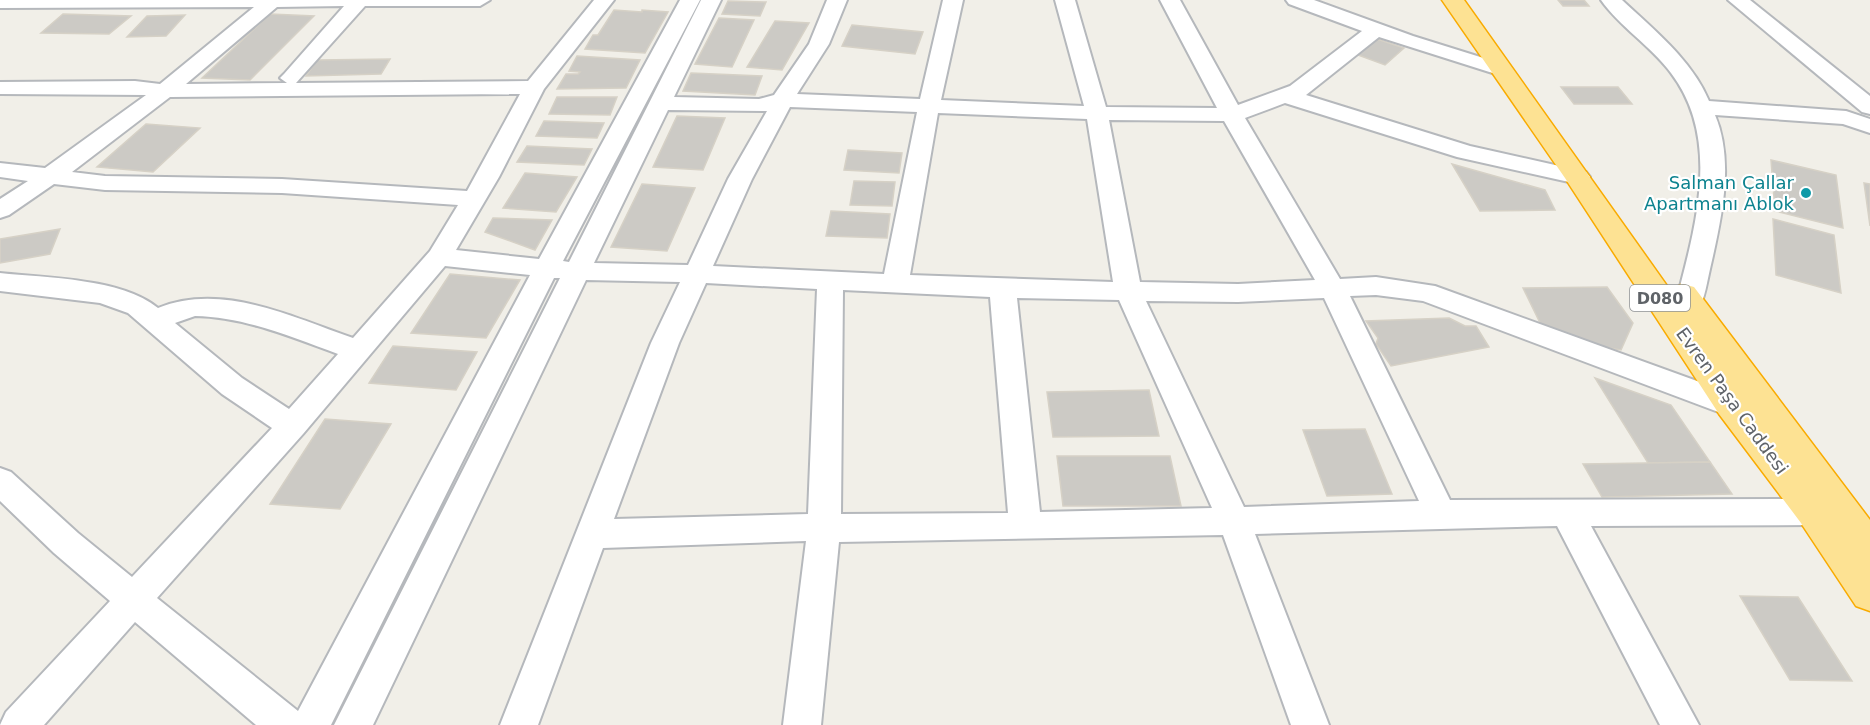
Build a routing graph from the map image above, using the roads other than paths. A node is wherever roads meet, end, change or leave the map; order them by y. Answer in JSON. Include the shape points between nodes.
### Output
{"nodes":[{"id":1,"x":480,"y":0,"type":"edge"},
{"id":2,"x":604,"y":0,"type":"edge"},
{"id":3,"x":690,"y":0,"type":"edge"},
{"id":4,"x":711,"y":0,"type":"edge"},
{"id":5,"x":837,"y":0,"type":"edge"},
{"id":6,"x":953,"y":0,"type":"edge"},
{"id":7,"x":1065,"y":0,"type":"edge"},
{"id":8,"x":1170,"y":0,"type":"edge"},
{"id":9,"x":1296,"y":0,"type":"edge"},
{"id":10,"x":1453,"y":0,"type":"edge"},
{"id":11,"x":1473,"y":0,"type":"edge"},
{"id":12,"x":1611,"y":0,"type":"edge"},
{"id":13,"x":1738,"y":0,"type":"edge"},
{"id":14,"x":272,"y":1,"type":"edge"},
{"id":15,"x":359,"y":1,"type":"edge"},
{"id":16,"x":393,"y":1,"type":"edge"},
{"id":17,"x":0,"y":2,"type":"edge"},
{"id":18,"x":100,"y":2,"type":"edge"},
{"id":19,"x":1377,"y":29,"type":"junction"},
{"id":20,"x":1502,"y":70,"type":"junction"},
{"id":21,"x":291,"y":78,"type":"dead end"},
{"id":22,"x":534,"y":87,"type":"junction"},
{"id":23,"x":0,"y":88,"type":"edge"},
{"id":24,"x":163,"y":91,"type":"junction"},
{"id":25,"x":1285,"y":96,"type":"junction"},
{"id":26,"x":782,"y":100,"type":"junction"},
{"id":27,"x":659,"y":103,"type":"junction"},
{"id":28,"x":929,"y":105,"type":"junction"},
{"id":29,"x":1700,"y":107,"type":"junction"},
{"id":30,"x":1097,"y":113,"type":"junction"},
{"id":31,"x":1232,"y":115,"type":"junction"},
{"id":32,"x":1869,"y":119,"type":"edge"},
{"id":33,"x":0,"y":170,"type":"edge"},
{"id":34,"x":1578,"y":177,"type":"junction"},
{"id":35,"x":48,"y":178,"type":"junction"},
{"id":36,"x":474,"y":199,"type":"junction"},
{"id":37,"x":0,"y":210,"type":"edge"},
{"id":38,"x":439,"y":257,"type":"junction"},
{"id":39,"x":547,"y":268,"type":"junction"},
{"id":40,"x":575,"y":271,"type":"junction"},
{"id":41,"x":697,"y":274,"type":"junction"},
{"id":42,"x":830,"y":281,"type":"junction"},
{"id":43,"x":0,"y":282,"type":"edge"},
{"id":44,"x":895,"y":284,"type":"junction"},
{"id":45,"x":1332,"y":287,"type":"junction"},
{"id":46,"x":1003,"y":289,"type":"junction"},
{"id":47,"x":1128,"y":291,"type":"junction"},
{"id":48,"x":1689,"y":302,"type":"junction"},
{"id":49,"x":156,"y":321,"type":"junction"},
{"id":50,"x":358,"y":350,"type":"junction"},
{"id":51,"x":1731,"y":405,"type":"junction"},
{"id":52,"x":292,"y":426,"type":"junction"},
{"id":53,"x":0,"y":481,"type":"edge"},
{"id":54,"x":1814,"y":512,"type":"junction"},
{"id":55,"x":1567,"y":513,"type":"junction"},
{"id":56,"x":1441,"y":514,"type":"junction"},
{"id":57,"x":1234,"y":521,"type":"junction"},
{"id":58,"x":1025,"y":526,"type":"junction"},
{"id":59,"x":824,"y":528,"type":"junction"},
{"id":60,"x":593,"y":534,"type":"junction"},
{"id":61,"x":1870,"y":550,"type":"edge"},
{"id":62,"x":1870,"y":593,"type":"edge"},
{"id":63,"x":135,"y":598,"type":"junction"},
{"id":64,"x":19,"y":725,"type":"edge"},
{"id":65,"x":285,"y":725,"type":"edge"},
{"id":66,"x":311,"y":725,"type":"edge"},
{"id":67,"x":353,"y":725,"type":"edge"},
{"id":68,"x":519,"y":725,"type":"edge"},
{"id":69,"x":802,"y":725,"type":"edge"},
{"id":70,"x":1310,"y":725,"type":"edge"},
{"id":71,"x":1680,"y":725,"type":"edge"}],
"edges":[{"from":1,"to":16,"type":"street"},
{"from":2,"to":22,"type":"street"},
{"from":3,"to":39,"type":"street"},
{"from":4,"to":27,"type":"street"},
{"from":5,"to":26,"type":"street","via":[[819,44]]},
{"from":6,"to":28,"type":"street"},
{"from":7,"to":30,"type":"street"},
{"from":8,"to":31,"type":"street"},
{"from":9,"to":19,"type":"street"},
{"from":10,"to":20,"type":"highway","name":"Evren Paşa Caddesi","number":"D080"},
{"from":11,"to":48,"type":"highway","name":"Evren Paşa Caddesi","number":"D080"},
{"from":12,"to":29,"type":"street","via":[[1663,51]]},
{"from":13,"to":32,"type":"street"},
{"from":14,"to":15,"type":"street"},
{"from":14,"to":18,"type":"street"},
{"from":14,"to":24,"type":"street"},
{"from":15,"to":16,"type":"street"},
{"from":15,"to":21,"type":"street"},
{"from":17,"to":18,"type":"street"},
{"from":19,"to":20,"type":"street"},
{"from":19,"to":25,"type":"street","via":[[1299,91]]},
{"from":20,"to":34,"type":"highway","name":"Evren Paşa Caddesi","number":"D080"},
{"from":22,"to":24,"type":"street"},
{"from":22,"to":36,"type":"street"},
{"from":23,"to":24,"type":"street","via":[[135,87]]},
{"from":24,"to":35,"type":"street"},
{"from":25,"to":31,"type":"street"},
{"from":25,"to":34,"type":"street","via":[[1465,152]]},
{"from":26,"to":27,"type":"street","via":[[759,106]]},
{"from":26,"to":28,"type":"street"},
{"from":26,"to":41,"type":"street","via":[[740,178]]},
{"from":27,"to":40,"type":"street"},
{"from":28,"to":30,"type":"street"},
{"from":28,"to":44,"type":"street"},
{"from":29,"to":32,"type":"street"},
{"from":29,"to":48,"type":"street","via":[[1710,140],[1711,209]]},
{"from":30,"to":31,"type":"street"},
{"from":30,"to":47,"type":"street"},
{"from":31,"to":45,"type":"street"},
{"from":33,"to":35,"type":"street"},
{"from":34,"to":51,"type":"highway","name":"Evren Paşa Caddesi","number":"D080"},
{"from":35,"to":36,"type":"street","via":[[105,183],[282,186]]},
{"from":35,"to":37,"type":"street"},
{"from":36,"to":38,"type":"street"},
{"from":38,"to":39,"type":"street"},
{"from":38,"to":50,"type":"street"},
{"from":39,"to":40,"type":"street"},
{"from":39,"to":66,"type":"street"},
{"from":40,"to":41,"type":"street"},
{"from":40,"to":67,"type":"street"},
{"from":41,"to":42,"type":"street"},
{"from":41,"to":60,"type":"street","via":[[665,343]]},
{"from":42,"to":44,"type":"street"},
{"from":42,"to":59,"type":"street"},
{"from":43,"to":49,"type":"street","via":[[102,294],[138,306]]},
{"from":44,"to":46,"type":"street"},
{"from":45,"to":47,"type":"street","via":[[1238,293]]},
{"from":45,"to":51,"type":"street","via":[[1376,286],[1426,292]]},
{"from":45,"to":56,"type":"street"},
{"from":46,"to":47,"type":"street"},
{"from":46,"to":58,"type":"street"},
{"from":47,"to":57,"type":"street"},
{"from":48,"to":61,"type":"highway","name":"Evren Paşa Caddesi","number":"D080"},
{"from":49,"to":50,"type":"street","via":[[187,308],[215,307]]},
{"from":49,"to":52,"type":"street","via":[[232,386]]},
{"from":50,"to":52,"type":"street"},
{"from":51,"to":54,"type":"highway","name":"Evren Paşa Caddesi","number":"D080"},
{"from":52,"to":63,"type":"street"},
{"from":53,"to":63,"type":"street","via":[[66,543]]},
{"from":54,"to":55,"type":"street"},
{"from":54,"to":62,"type":"highway","name":"Evren Paşa Caddesi","number":"D080"},
{"from":55,"to":56,"type":"street"},
{"from":55,"to":71,"type":"street"},
{"from":56,"to":57,"type":"street"},
{"from":57,"to":58,"type":"street"},
{"from":57,"to":70,"type":"street"},
{"from":58,"to":59,"type":"street"},
{"from":59,"to":60,"type":"street"},
{"from":59,"to":69,"type":"street"},
{"from":60,"to":68,"type":"street"},
{"from":63,"to":64,"type":"street"},
{"from":63,"to":65,"type":"street"}]}
